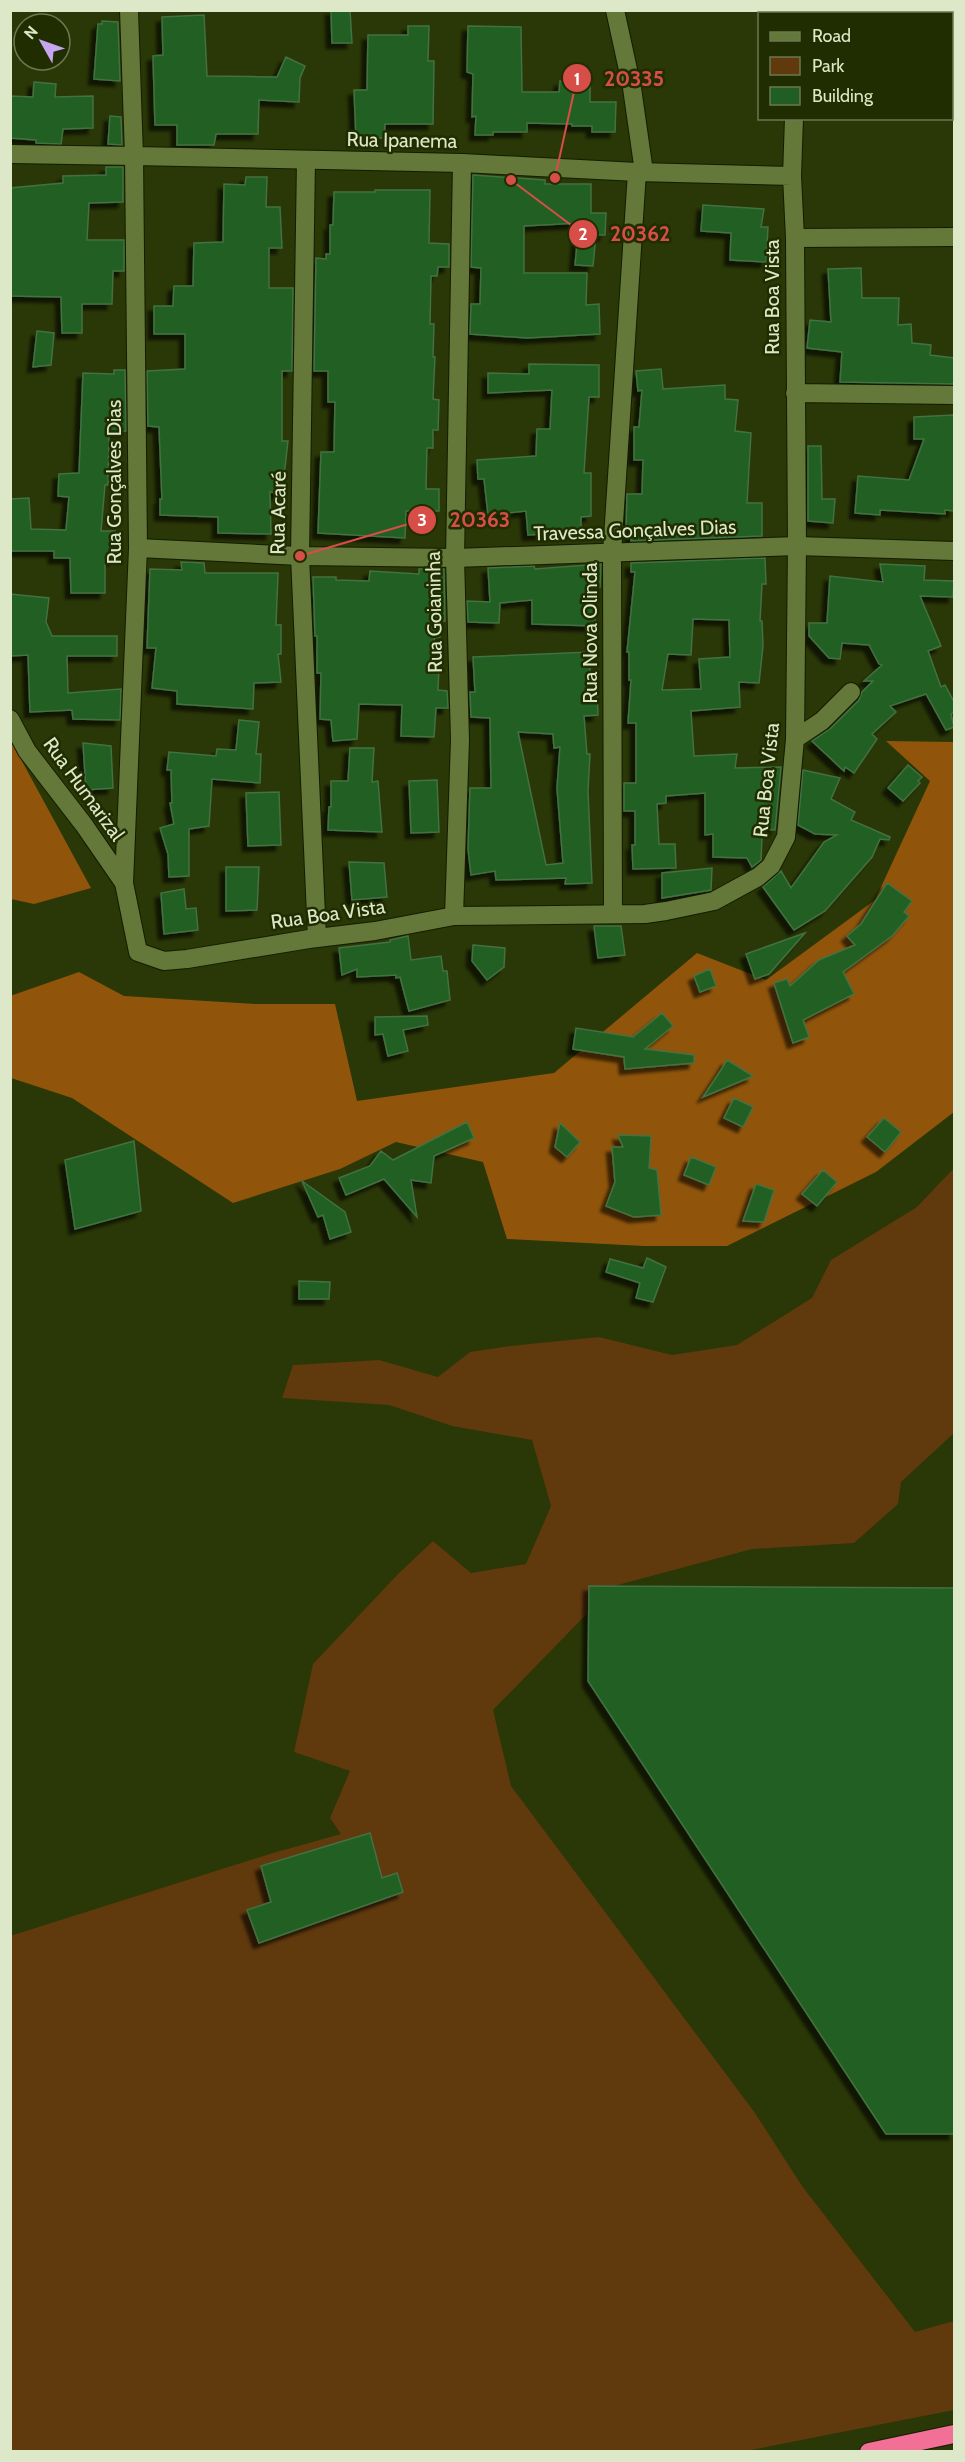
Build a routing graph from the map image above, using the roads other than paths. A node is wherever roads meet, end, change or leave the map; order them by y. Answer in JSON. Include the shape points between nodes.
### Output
{"nodes":[{"id":1,"x":129,"y":10,"type":"edge"},
{"id":2,"x":615,"y":10,"type":"edge"},
{"id":3,"x":794,"y":120,"type":"edge"},
{"id":4,"x":10,"y":154,"type":"edge"},
{"id":5,"x":134,"y":156,"type":"junction"},
{"id":6,"x":306,"y":160,"type":"junction"},
{"id":7,"x":462,"y":163,"type":"junction"},
{"id":8,"x":641,"y":172,"type":"junction"},
{"id":9,"x":792,"y":176,"type":"junction"},
{"id":10,"x":954,"y":237,"type":"edge"},
{"id":11,"x":795,"y":238,"type":"junction"},
{"id":12,"x":795,"y":393,"type":"junction"},
{"id":13,"x":954,"y":395,"type":"edge"},
{"id":14,"x":797,"y":546,"type":"junction"},
{"id":15,"x":138,"y":548,"type":"junction"},
{"id":16,"x":954,"y":551,"type":"edge"},
{"id":17,"x":612,"y":553,"type":"junction"},
{"id":18,"x":300,"y":556,"type":"junction"},
{"id":19,"x":455,"y":558,"type":"junction"},
{"id":20,"x":851,"y":693,"type":"dead end"},
{"id":21,"x":10,"y":719,"type":"edge"},
{"id":22,"x":795,"y":739,"type":"junction"},
{"id":23,"x":124,"y":883,"type":"junction"},
{"id":24,"x":613,"y":914,"type":"junction"},
{"id":25,"x":454,"y":916,"type":"junction"},
{"id":26,"x":318,"y":938,"type":"junction"},
{"id":27,"x":138,"y":952,"type":"joint"},
{"id":28,"x":954,"y":2434,"type":"edge"},
{"id":29,"x":869,"y":2451,"type":"edge"}],
"edges":[{"from":1,"to":5,"type":"street","name":"Rua Gonçalves Dias"},
{"from":2,"to":8,"type":"street","name":"Rua Nova Olinda","via":[[632,88]]},
{"from":3,"to":9,"type":"street","name":"Rua Boa Vista"},
{"from":4,"to":5,"type":"street","name":"Rua Ipanema"},
{"from":5,"to":6,"type":"street","name":"Rua Ipanema"},
{"from":5,"to":15,"type":"street","name":"Rua Gonçalves Dias"},
{"from":6,"to":7,"type":"street","name":"Rua Ipanema"},
{"from":6,"to":18,"type":"street","name":"Rua Acaré"},
{"from":7,"to":8,"type":"street","name":"Rua Ipanema"},
{"from":7,"to":19,"type":"street","name":"Rua Goianinha"},
{"from":8,"to":9,"type":"street","name":"Rua Ipanema"},
{"from":8,"to":17,"type":"street","name":"Rua Nova Olinda"},
{"from":9,"to":11,"type":"street","name":"Rua Boa Vista"},
{"from":10,"to":11,"type":"street"},
{"from":11,"to":12,"type":"street","name":"Rua Boa Vista"},
{"from":12,"to":13,"type":"street"},
{"from":12,"to":14,"type":"street","name":"Rua Boa Vista"},
{"from":14,"to":16,"type":"street","name":"Travessa Gonçalves Dias"},
{"from":14,"to":17,"type":"street","name":"Travessa Gonçalves Dias"},
{"from":14,"to":22,"type":"street","name":"Rua Boa Vista"},
{"from":15,"to":18,"type":"street","name":"Travessa Gonçalves Dias"},
{"from":15,"to":23,"type":"street","name":"Rua Gonçalves Dias"},
{"from":17,"to":19,"type":"street","name":"Travessa Gonçalves Dias"},
{"from":17,"to":24,"type":"street","name":"Rua Nova Olinda"},
{"from":18,"to":19,"type":"street","name":"Travessa Gonçalves Dias"},
{"from":18,"to":26,"type":"street","name":"Rua Acaré"},
{"from":19,"to":25,"type":"street","name":"Rua Goianinha","via":[[460,740]]},
{"from":20,"to":22,"type":"street","via":[[822,721]]},
{"from":21,"to":23,"type":"street","name":"Rua Humarizal","via":[[27,752]]},
{"from":22,"to":24,"type":"street","name":"Rua Boa Vista","via":[[786,837],[771,866],[714,901],[666,911]]},
{"from":23,"to":27,"type":"street","name":"Rua Gonçalves Dias"},
{"from":24,"to":25,"type":"street","name":"Rua Boa Vista"},
{"from":25,"to":26,"type":"street","name":"Rua Boa Vista"},
{"from":26,"to":27,"type":"street","name":"Rua Boa Vista","via":[[169,961]]},
{"from":28,"to":29,"type":"highway"}]}
